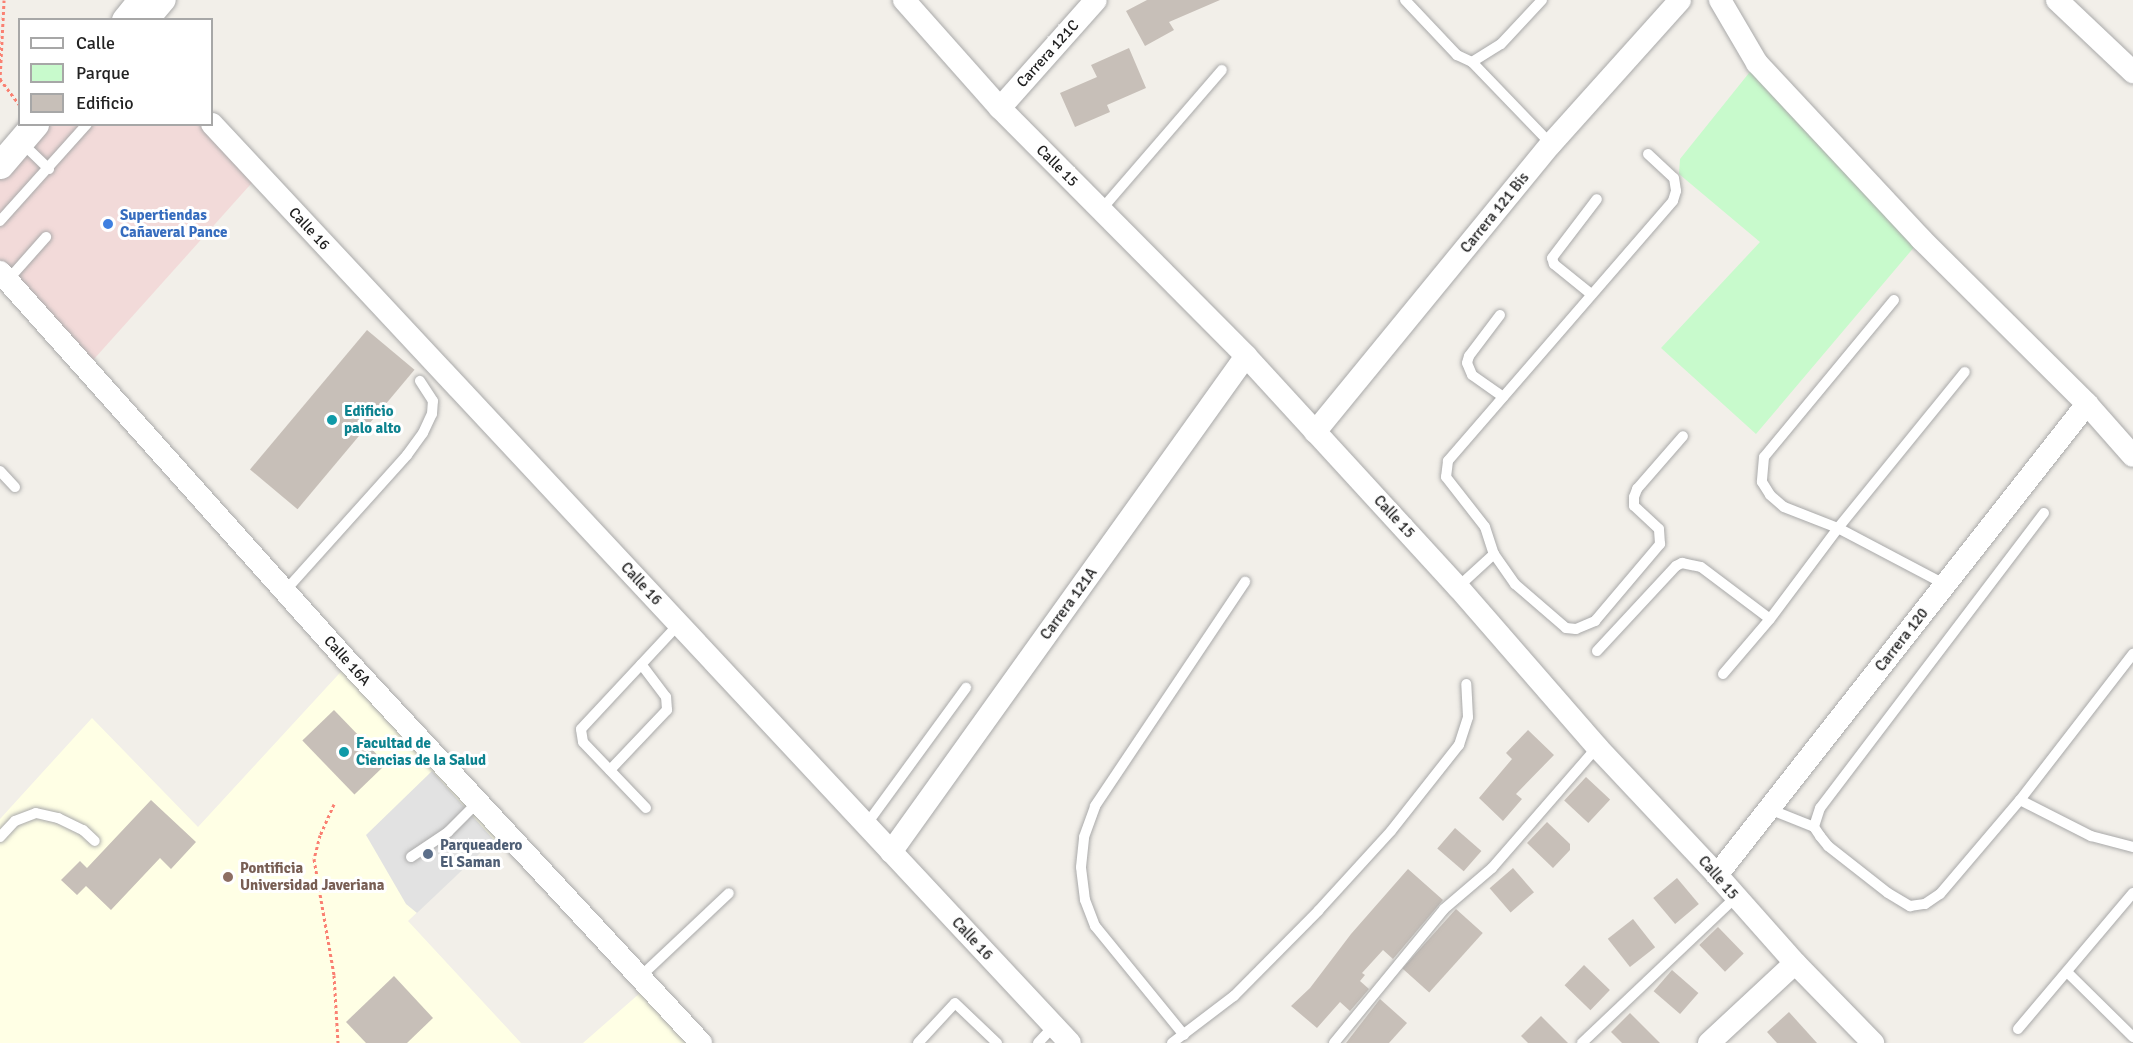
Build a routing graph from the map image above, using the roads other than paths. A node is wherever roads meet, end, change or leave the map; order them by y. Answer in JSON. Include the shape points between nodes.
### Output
{"nodes":[{"id":1,"x":141,"y":0,"type":"edge"},
{"id":2,"x":165,"y":0,"type":"edge"},
{"id":3,"x":904,"y":0,"type":"edge"},
{"id":4,"x":1096,"y":0,"type":"edge"},
{"id":5,"x":1405,"y":0,"type":"edge"},
{"id":6,"x":1542,"y":0,"type":"edge"},
{"id":7,"x":1680,"y":0,"type":"edge"},
{"id":8,"x":1720,"y":0,"type":"edge"},
{"id":9,"x":2057,"y":0,"type":"edge"},
{"id":10,"x":127,"y":18,"type":"edge"},
{"id":11,"x":150,"y":18,"type":"edge"},
{"id":12,"x":1472,"y":62,"type":"junction"},
{"id":13,"x":1222,"y":70,"type":"dead end"},
{"id":14,"x":2133,"y":72,"type":"edge"},
{"id":15,"x":1000,"y":108,"type":"junction"},
{"id":16,"x":213,"y":125,"type":"edge"},
{"id":17,"x":85,"y":126,"type":"edge"},
{"id":18,"x":1551,"y":144,"type":"junction"},
{"id":19,"x":12,"y":147,"type":"edge"},
{"id":20,"x":1648,"y":154,"type":"dead end"},
{"id":21,"x":49,"y":169,"type":"junction"},
{"id":22,"x":1597,"y":199,"type":"dead end"},
{"id":23,"x":1101,"y":210,"type":"junction"},
{"id":24,"x":0,"y":221,"type":"edge"},
{"id":25,"x":46,"y":237,"type":"dead end"},
{"id":26,"x":4,"y":277,"type":"edge"},
{"id":27,"x":1591,"y":294,"type":"junction"},
{"id":28,"x":1894,"y":300,"type":"dead end"},
{"id":29,"x":1500,"y":315,"type":"dead end"},
{"id":30,"x":1246,"y":356,"type":"junction"},
{"id":31,"x":1965,"y":372,"type":"dead end"},
{"id":32,"x":420,"y":381,"type":"dead end"},
{"id":33,"x":1503,"y":397,"type":"junction"},
{"id":34,"x":2087,"y":404,"type":"junction"},
{"id":35,"x":1315,"y":432,"type":"junction"},
{"id":36,"x":1683,"y":436,"type":"dead end"},
{"id":37,"x":2133,"y":456,"type":"edge"},
{"id":38,"x":0,"y":471,"type":"edge"},
{"id":39,"x":15,"y":487,"type":"dead end"},
{"id":40,"x":2044,"y":513,"type":"dead end"},
{"id":41,"x":1838,"y":528,"type":"junction"},
{"id":42,"x":1494,"y":554,"type":"junction"},
{"id":43,"x":1245,"y":582,"type":"dead end"},
{"id":44,"x":1946,"y":585,"type":"junction"},
{"id":45,"x":1458,"y":587,"type":"junction"},
{"id":46,"x":285,"y":591,"type":"junction"},
{"id":47,"x":1770,"y":620,"type":"junction"},
{"id":48,"x":679,"y":624,"type":"junction"},
{"id":49,"x":1597,"y":651,"type":"dead end"},
{"id":50,"x":2133,"y":654,"type":"edge"},
{"id":51,"x":641,"y":664,"type":"junction"},
{"id":52,"x":1723,"y":674,"type":"dead end"},
{"id":53,"x":1466,"y":684,"type":"dead end"},
{"id":54,"x":966,"y":688,"type":"dead end"},
{"id":55,"x":1597,"y":747,"type":"junction"},
{"id":56,"x":610,"y":770,"type":"junction"},
{"id":57,"x":2020,"y":800,"type":"junction"},
{"id":58,"x":478,"y":802,"type":"junction"},
{"id":59,"x":646,"y":808,"type":"dead end"},
{"id":60,"x":1769,"y":809,"type":"junction"},
{"id":61,"x":866,"y":825,"type":"junction"},
{"id":62,"x":1815,"y":827,"type":"junction"},
{"id":63,"x":0,"y":837,"type":"edge"},
{"id":64,"x":95,"y":841,"type":"dead end"},
{"id":65,"x":2133,"y":847,"type":"edge"},
{"id":66,"x":891,"y":852,"type":"junction"},
{"id":67,"x":411,"y":857,"type":"dead end"},
{"id":68,"x":1717,"y":875,"type":"junction"},
{"id":69,"x":729,"y":893,"type":"dead end"},
{"id":70,"x":2133,"y":893,"type":"edge"},
{"id":71,"x":1736,"y":898,"type":"junction"},
{"id":72,"x":1795,"y":963,"type":"junction"},
{"id":73,"x":2067,"y":972,"type":"junction"},
{"id":74,"x":640,"y":977,"type":"junction"},
{"id":75,"x":1054,"y":1026,"type":"junction"},
{"id":76,"x":2018,"y":1029,"type":"dead end"},
{"id":77,"x":1184,"y":1035,"type":"junction"},
{"id":78,"x":2133,"y":1038,"type":"edge"},
{"id":79,"x":701,"y":1043,"type":"edge"},
{"id":80,"x":918,"y":1043,"type":"edge"},
{"id":81,"x":997,"y":1043,"type":"edge"},
{"id":82,"x":1038,"y":1043,"type":"edge"},
{"id":83,"x":1070,"y":1043,"type":"edge"},
{"id":84,"x":1172,"y":1043,"type":"edge"},
{"id":85,"x":1334,"y":1043,"type":"edge"},
{"id":86,"x":1582,"y":1043,"type":"edge"},
{"id":87,"x":1709,"y":1043,"type":"edge"},
{"id":88,"x":1873,"y":1043,"type":"edge"}],
"edges":[{"from":1,"to":10,"type":"street"},
{"from":2,"to":11,"type":"street"},
{"from":3,"to":15,"type":"street","name":"Calle 15"},
{"from":4,"to":15,"type":"street","name":"Carrera 121C"},
{"from":5,"to":12,"type":"lane","via":[[1457,56]]},
{"from":6,"to":12,"type":"lane","via":[[1501,44]]},
{"from":7,"to":18,"type":"street","name":"Carrera 121 Bis"},
{"from":8,"to":34,"type":"street","via":[[1757,63],[1921,239]]},
{"from":9,"to":14,"type":"street"},
{"from":12,"to":18,"type":"lane"},
{"from":13,"to":23,"type":"lane"},
{"from":15,"to":23,"type":"street","name":"Calle 15"},
{"from":16,"to":48,"type":"street","name":"Calle 16"},
{"from":17,"to":21,"type":"lane"},
{"from":18,"to":35,"type":"street","name":"Carrera 121 Bis"},
{"from":19,"to":21,"type":"lane"},
{"from":20,"to":27,"type":"lane","via":[[1674,178],[1676,191],[1672,201]]},
{"from":21,"to":24,"type":"lane"},
{"from":22,"to":27,"type":"lane","via":[[1552,258],[1554,264]]},
{"from":23,"to":30,"type":"street","name":"Calle 15"},
{"from":25,"to":26,"type":"lane"},
{"from":26,"to":46,"type":"street","name":"Calle 16A"},
{"from":27,"to":33,"type":"lane"},
{"from":28,"to":41,"type":"lane","via":[[1764,457],[1762,482],[1770,495],[1784,507]]},
{"from":29,"to":33,"type":"lane","via":[[1467,363],[1472,375]]},
{"from":30,"to":35,"type":"street","name":"Calle 15"},
{"from":30,"to":66,"type":"street","name":"Carrera 121A"},
{"from":31,"to":41,"type":"lane"},
{"from":32,"to":46,"type":"lane","via":[[432,401],[432,414],[423,433]]},
{"from":33,"to":42,"type":"lane","via":[[1446,468],[1451,487],[1485,527]]},
{"from":34,"to":37,"type":"street"},
{"from":34,"to":44,"type":"street","name":"Carrera 120"},
{"from":35,"to":45,"type":"street","name":"Calle 15"},
{"from":36,"to":42,"type":"lane","via":[[1634,497],[1634,506],[1659,529],[1660,544],[1595,621],[1582,628],[1566,628],[1515,584]]},
{"from":38,"to":39,"type":"lane"},
{"from":40,"to":62,"type":"lane","via":[[1820,808]]},
{"from":41,"to":44,"type":"lane"},
{"from":41,"to":47,"type":"lane"},
{"from":42,"to":45,"type":"lane"},
{"from":43,"to":77,"type":"lane","via":[[1095,806],[1084,837],[1085,900],[1095,926]]},
{"from":44,"to":60,"type":"street","name":"Carrera 120"},
{"from":45,"to":55,"type":"street","name":"Calle 15"},
{"from":46,"to":58,"type":"street","name":"Calle 16A"},
{"from":47,"to":49,"type":"lane","via":[[1701,567],[1682,563]]},
{"from":47,"to":52,"type":"lane"},
{"from":48,"to":51,"type":"lane"},
{"from":48,"to":61,"type":"street","name":"Calle 16"},
{"from":50,"to":57,"type":"lane"},
{"from":51,"to":56,"type":"lane","via":[[666,697],[667,711]]},
{"from":51,"to":56,"type":"lane","via":[[581,729],[583,742]]},
{"from":53,"to":77,"type":"lane","via":[[1468,717],[1459,745],[1398,822],[1318,912],[1234,996]]},
{"from":54,"to":61,"type":"lane"},
{"from":55,"to":68,"type":"street","name":"Calle 15"},
{"from":55,"to":85,"type":"lane","via":[[1492,868],[1444,909]]},
{"from":56,"to":59,"type":"lane"},
{"from":57,"to":62,"type":"lane","via":[[1940,894],[1925,904],[1910,906],[1828,846]]},
{"from":57,"to":65,"type":"lane","via":[[2091,836]]},
{"from":58,"to":67,"type":"lane","via":[[448,832]]},
{"from":58,"to":74,"type":"street","name":"Calle 16A"},
{"from":60,"to":62,"type":"lane"},
{"from":60,"to":68,"type":"street","name":"Carrera 120"},
{"from":61,"to":66,"type":"street","name":"Calle 16"},
{"from":63,"to":64,"type":"lane","via":[[15,821],[36,813],[58,818],[83,830]]},
{"from":66,"to":75,"type":"street","name":"Calle 16"},
{"from":68,"to":71,"type":"street","name":"Calle 15"},
{"from":69,"to":74,"type":"lane"},
{"from":70,"to":73,"type":"lane"},
{"from":71,"to":72,"type":"street","name":"Calle 15"},
{"from":71,"to":86,"type":"lane"},
{"from":72,"to":87,"type":"street"},
{"from":72,"to":88,"type":"street","name":"Calle 15"},
{"from":73,"to":76,"type":"lane"},
{"from":73,"to":78,"type":"lane"},
{"from":74,"to":79,"type":"street","name":"Calle 16A"},
{"from":75,"to":82,"type":"lane"},
{"from":75,"to":83,"type":"street","name":"Calle 16"},
{"from":77,"to":84,"type":"lane"},
{"from":80,"to":81,"type":"lane","via":[[956,1003]]}]}
